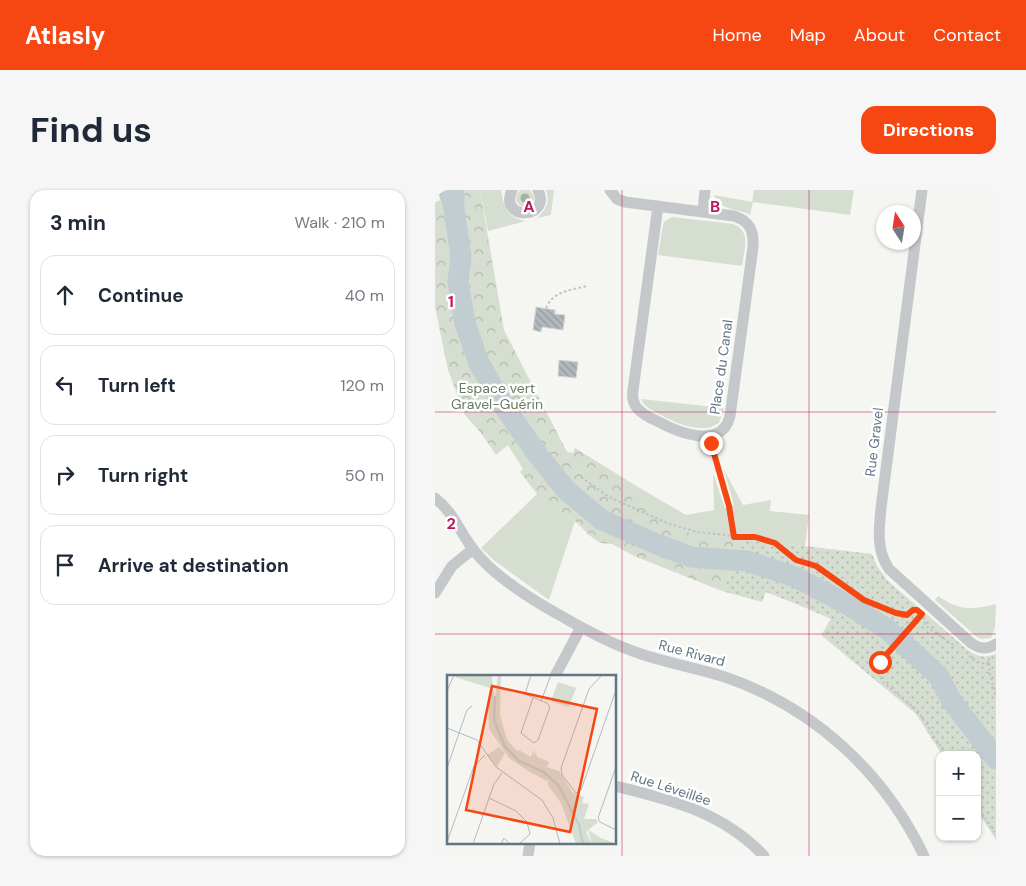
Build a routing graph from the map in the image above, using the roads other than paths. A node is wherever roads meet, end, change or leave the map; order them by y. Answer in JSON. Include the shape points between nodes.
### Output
{"nodes":[{"id":1,"x":512,"y":190,"type":"edge"},
{"id":2,"x":538,"y":190,"type":"edge"},
{"id":3,"x":610,"y":190,"type":"edge"},
{"id":4,"x":705,"y":190,"type":"edge"},
{"id":5,"x":922,"y":190,"type":"edge"},
{"id":6,"x":658,"y":206,"type":"junction"},
{"id":7,"x":703,"y":212,"type":"junction"},
{"id":8,"x":435,"y":498,"type":"edge"},
{"id":9,"x":473,"y":550,"type":"junction"},
{"id":10,"x":435,"y":593,"type":"edge"},
{"id":11,"x":581,"y":627,"type":"junction"},
{"id":12,"x":991,"y":650,"type":"edge"},
{"id":13,"x":556,"y":675,"type":"edge"},
{"id":14,"x":616,"y":786,"type":"edge"},
{"id":15,"x":764,"y":856,"type":"edge"},
{"id":16,"x":924,"y":856,"type":"edge"}],
"edges":[{"from":1,"to":2,"type":"street","via":[[509,195],[511,205],[523,214],[537,208]]},
{"from":3,"to":6,"type":"street","via":[[621,201]]},
{"from":4,"to":7,"type":"street"},
{"from":5,"to":12,"type":"street","name":"Rue Gravel","via":[[882,498],[879,544],[885,564],[893,574],[971,643]]},
{"from":6,"to":7,"type":"street","name":"Place du Canal"},
{"from":6,"to":7,"type":"street","name":"Place du Canal","via":[[633,400],[641,412],[672,429],[710,436],[724,428],[730,416],[753,239],[750,226],[741,218]]},
{"from":8,"to":9,"type":"street","name":"Rue Rivard","via":[[455,520]]},
{"from":9,"to":10,"type":"street","via":[[453,566]]},
{"from":9,"to":11,"type":"street","name":"Rue Rivard","via":[[533,598]]},
{"from":11,"to":13,"type":"street"},
{"from":11,"to":16,"type":"street","name":"Rue Rivard","via":[[639,653],[705,670],[750,687],[813,722],[847,750],[880,784],[904,818]]},
{"from":14,"to":15,"type":"street","name":"Rue Léveillée","via":[[709,815],[737,832]]}]}
